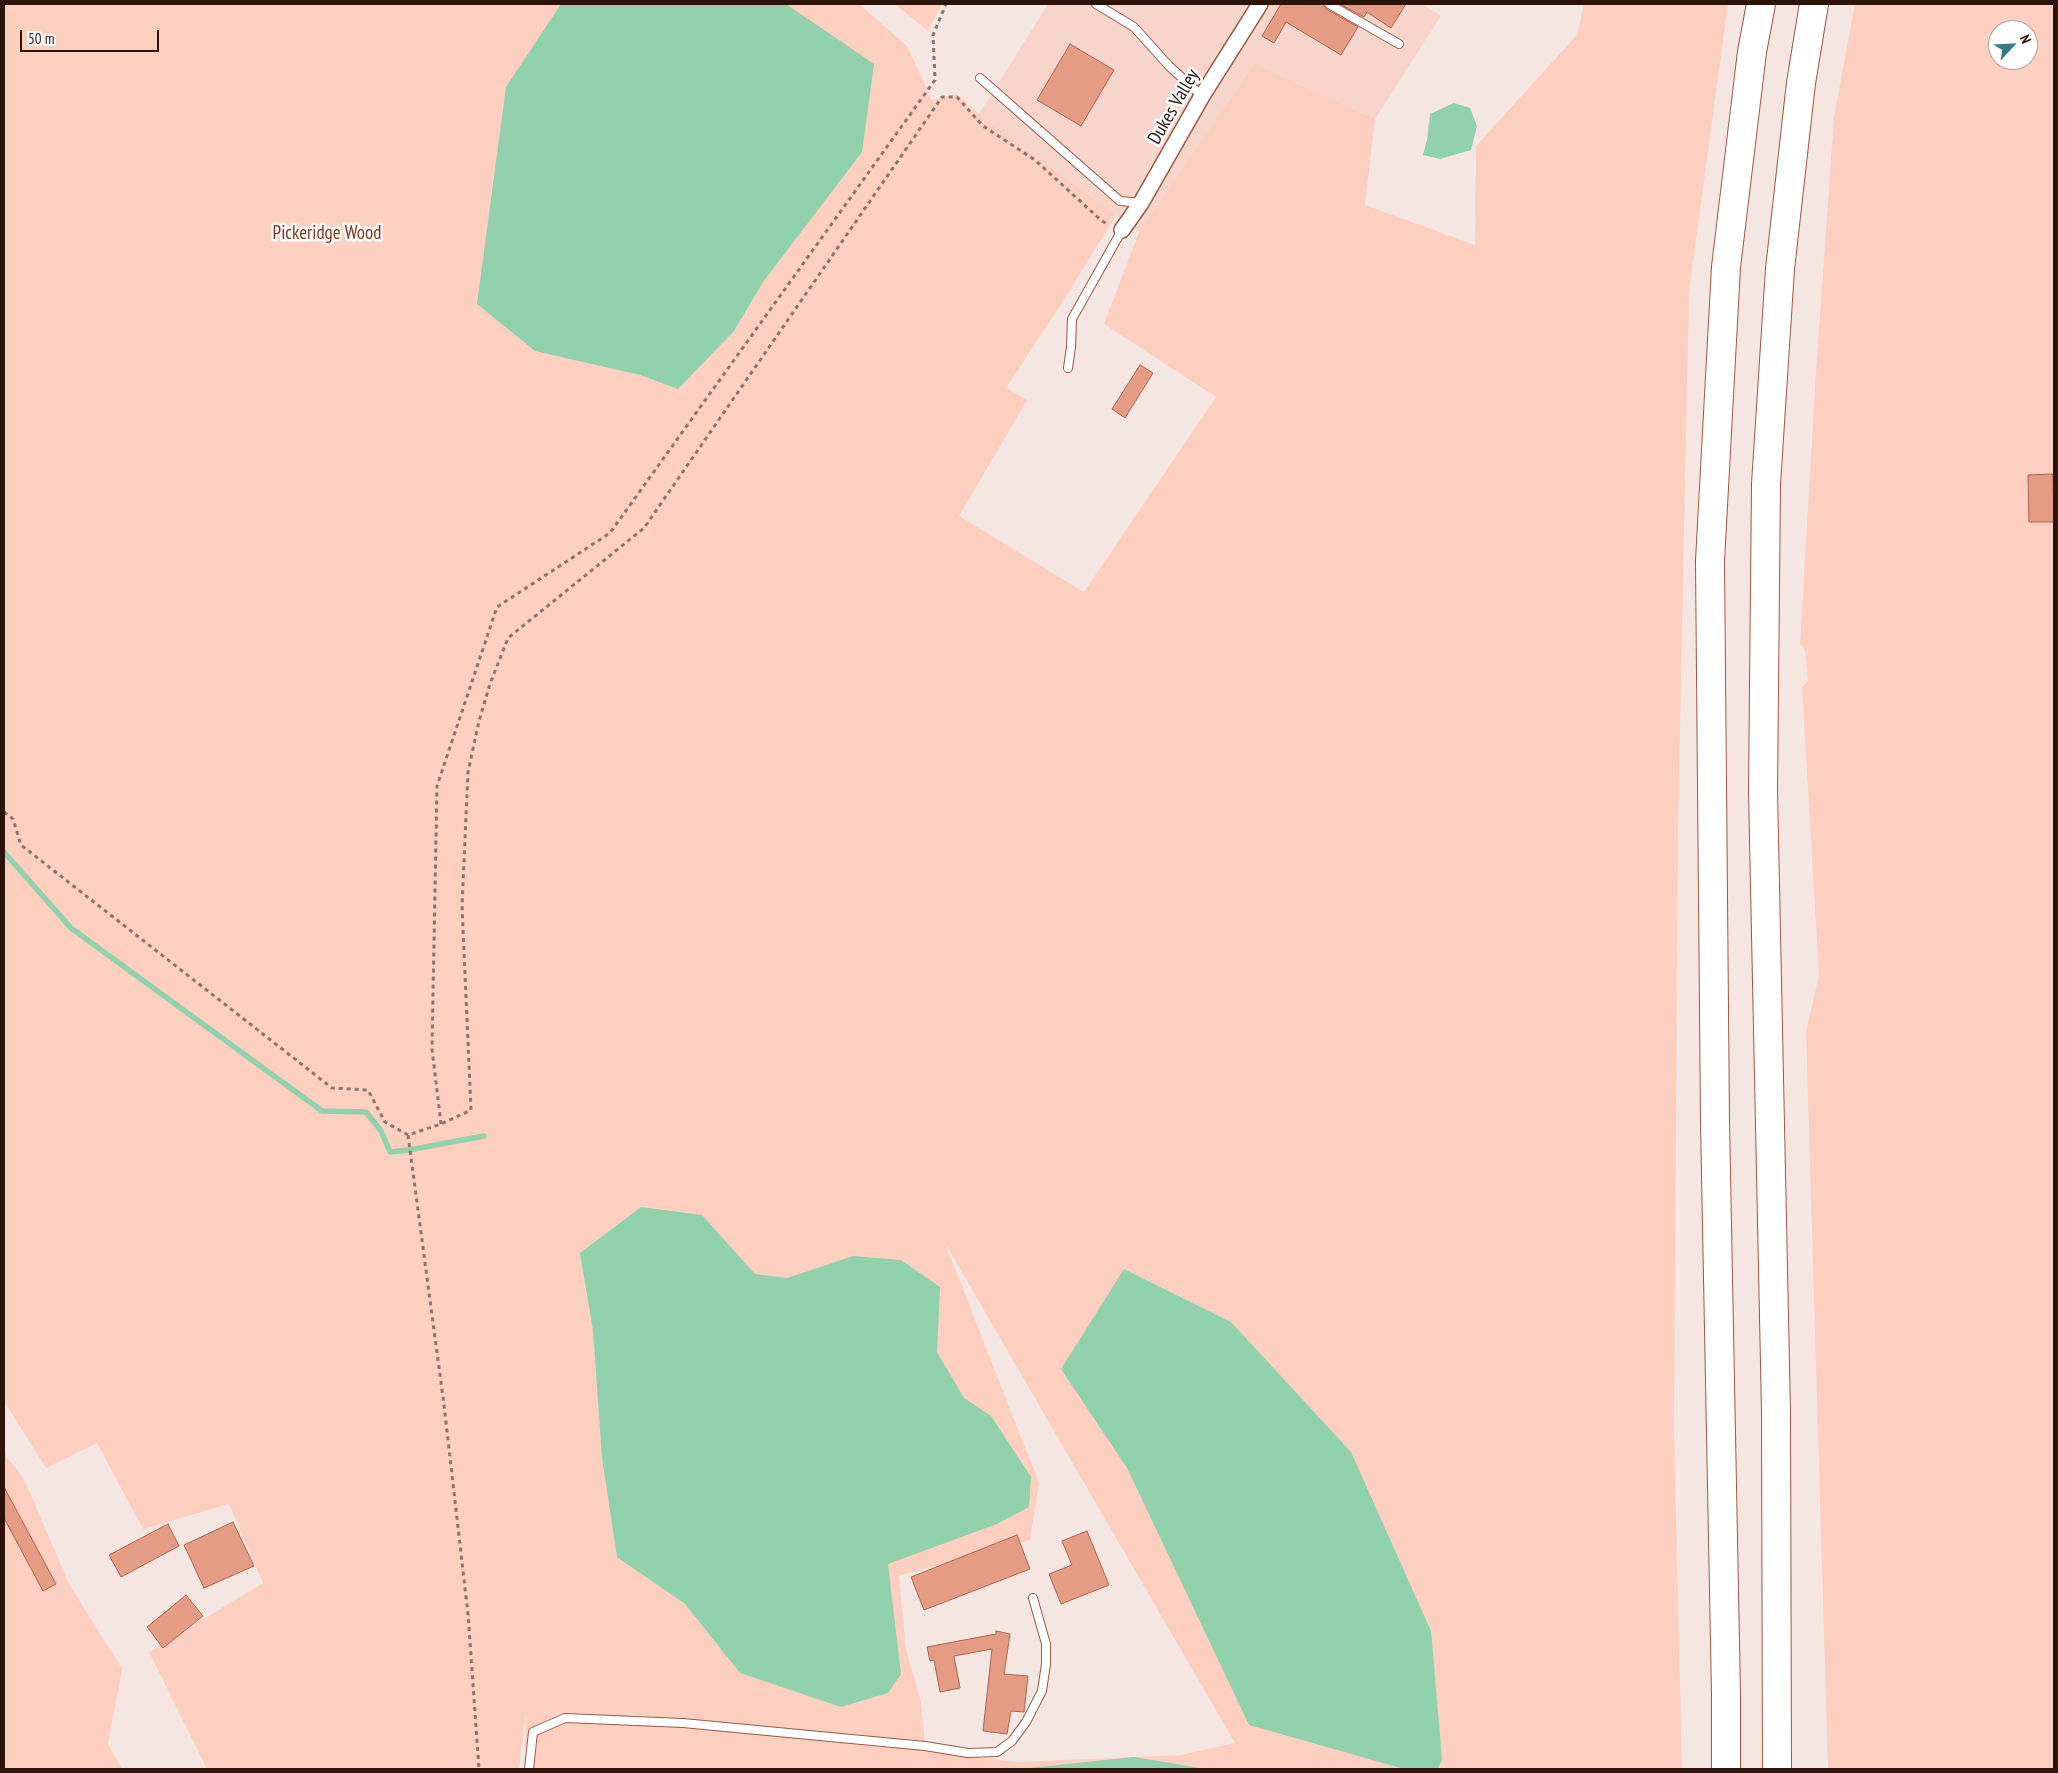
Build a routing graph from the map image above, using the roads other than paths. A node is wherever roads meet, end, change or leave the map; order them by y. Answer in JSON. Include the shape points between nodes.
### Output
{"nodes":[{"id":1,"x":1096,"y":4,"type":"edge"},
{"id":2,"x":1260,"y":4,"type":"edge"},
{"id":3,"x":1329,"y":4,"type":"edge"},
{"id":4,"x":1761,"y":4,"type":"edge"},
{"id":5,"x":1814,"y":4,"type":"edge"},
{"id":6,"x":1399,"y":44,"type":"dead end"},
{"id":7,"x":980,"y":78,"type":"dead end"},
{"id":8,"x":1202,"y":96,"type":"junction"},
{"id":9,"x":1141,"y":203,"type":"junction"},
{"id":10,"x":1122,"y":230,"type":"joint"},
{"id":11,"x":1068,"y":368,"type":"dead end"},
{"id":12,"x":1033,"y":1598,"type":"dead end"},
{"id":13,"x":530,"y":1769,"type":"edge"},
{"id":14,"x":1726,"y":1769,"type":"edge"},
{"id":15,"x":1777,"y":1769,"type":"edge"}],
"edges":[{"from":1,"to":8,"type":"lane","via":[[1134,27]]},
{"from":2,"to":8,"type":"street","name":"Dukes Valley"},
{"from":3,"to":6,"type":"lane"},
{"from":4,"to":14,"type":"highway","via":[[1752,52],[1726,267],[1710,561],[1715,1131]]},
{"from":5,"to":15,"type":"highway","via":[[1801,83],[1780,269],[1766,484],[1762,790],[1776,1412]]},
{"from":7,"to":9,"type":"lane","via":[[1120,201]]},
{"from":8,"to":9,"type":"street","name":"Dukes Valley"},
{"from":9,"to":10,"type":"street","name":"Dukes Valley"},
{"from":10,"to":11,"type":"lane","via":[[1072,319]]},
{"from":12,"to":13,"type":"lane","via":[[1046,1644],[1042,1691],[1012,1741],[997,1752],[968,1753],[683,1723],[566,1718],[533,1732]]}]}
